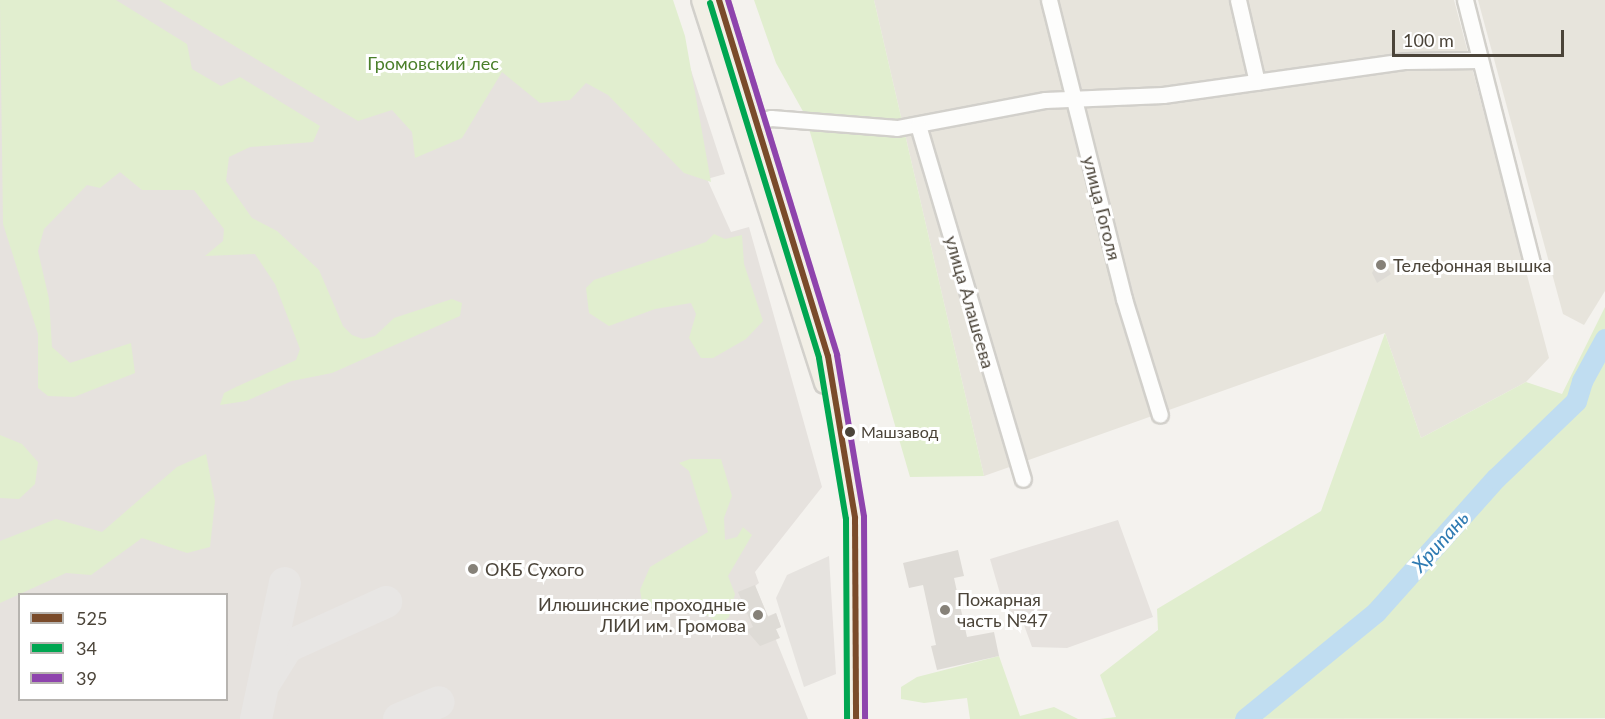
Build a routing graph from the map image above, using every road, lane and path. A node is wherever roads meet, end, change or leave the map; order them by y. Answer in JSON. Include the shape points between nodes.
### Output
{"nodes":[{"id":1,"x":701,"y":0,"type":"edge"},
{"id":2,"x":719,"y":0,"type":"edge"},
{"id":3,"x":1049,"y":0,"type":"edge"},
{"id":4,"x":1238,"y":0,"type":"edge"},
{"id":5,"x":1465,"y":0,"type":"edge"},
{"id":6,"x":1479,"y":60,"type":"junction"},
{"id":7,"x":1257,"y":82,"type":"junction"},
{"id":8,"x":1072,"y":97,"type":"junction"},
{"id":9,"x":757,"y":121,"type":"junction"},
{"id":10,"x":918,"y":125,"type":"junction"},
{"id":11,"x":1532,"y":263,"type":"dead end"},
{"id":12,"x":1161,"y":415,"type":"dead end"},
{"id":13,"x":845,"y":452,"type":"junction"},
{"id":14,"x":1023,"y":479,"type":"dead end"},
{"id":15,"x":856,"y":719,"type":"edge"}],
"edges":[{"from":1,"to":13,"type":"main road"},
{"from":2,"to":9,"type":"main road"},
{"from":3,"to":8,"type":"street","name":"улица Гоголя"},
{"from":4,"to":7,"type":"street"},
{"from":5,"to":6,"type":"street"},
{"from":6,"to":7,"type":"street","via":[[1406,61]]},
{"from":6,"to":11,"type":"street"},
{"from":7,"to":8,"type":"street","via":[[1163,95]]},
{"from":8,"to":10,"type":"street"},
{"from":8,"to":12,"type":"street","name":"улица Гоголя","via":[[1124,299]]},
{"from":9,"to":10,"type":"street"},
{"from":9,"to":13,"type":"main road","via":[[828,356]]},
{"from":10,"to":14,"type":"street","name":"улица Алашеева"},
{"from":13,"to":15,"type":"main road","via":[[858,563]]}]}
